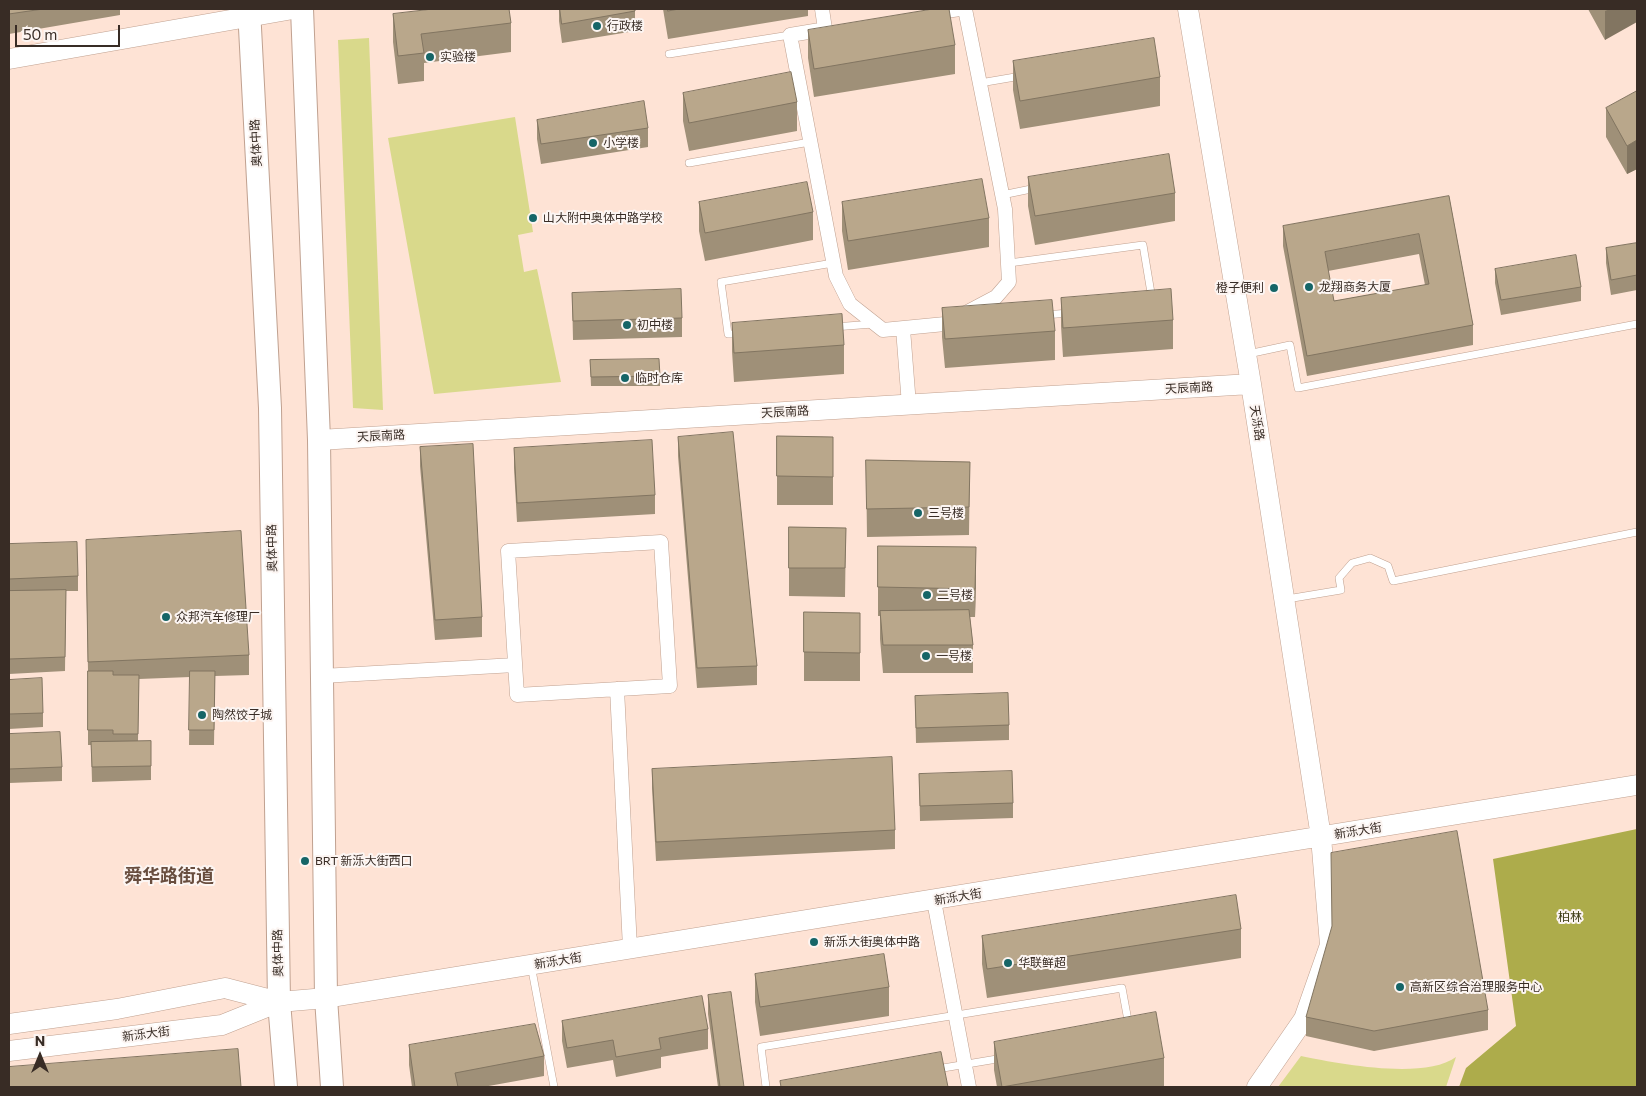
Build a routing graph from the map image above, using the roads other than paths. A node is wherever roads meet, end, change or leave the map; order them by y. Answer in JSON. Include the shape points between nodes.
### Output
{"nodes":[{"id":1,"x":293,"y":9,"type":"edge"},
{"id":2,"x":302,"y":9,"type":"edge"},
{"id":3,"x":822,"y":9,"type":"edge"},
{"id":4,"x":960,"y":9,"type":"edge"},
{"id":5,"x":965,"y":9,"type":"edge"},
{"id":6,"x":1188,"y":9,"type":"edge"},
{"id":7,"x":249,"y":12,"type":"edge"},
{"id":8,"x":922,"y":14,"type":"edge"},
{"id":9,"x":845,"y":26,"type":"edge"},
{"id":10,"x":825,"y":29,"type":"junction"},
{"id":11,"x":790,"y":35,"type":"junction"},
{"id":12,"x":669,"y":54,"type":"dead end"},
{"id":13,"x":9,"y":59,"type":"edge"},
{"id":14,"x":1028,"y":74,"type":"edge"},
{"id":15,"x":980,"y":83,"type":"junction"},
{"id":16,"x":810,"y":142,"type":"junction"},
{"id":17,"x":688,"y":163,"type":"dead end"},
{"id":18,"x":1041,"y":188,"type":"edge"},
{"id":19,"x":1002,"y":195,"type":"junction"},
{"id":20,"x":833,"y":263,"type":"junction"},
{"id":21,"x":1009,"y":263,"type":"junction"},
{"id":22,"x":1143,"y":306,"type":"edge"},
{"id":23,"x":1074,"y":312,"type":"edge"},
{"id":24,"x":1034,"y":316,"type":"edge"},
{"id":25,"x":965,"y":322,"type":"edge"},
{"id":26,"x":876,"y":324,"type":"junction"},
{"id":27,"x":945,"y":324,"type":"junction"},
{"id":28,"x":1637,"y":324,"type":"edge"},
{"id":29,"x":826,"y":328,"type":"edge"},
{"id":30,"x":904,"y":329,"type":"junction"},
{"id":31,"x":747,"y":333,"type":"edge"},
{"id":32,"x":1246,"y":354,"type":"junction"},
{"id":33,"x":1251,"y":384,"type":"junction"},
{"id":34,"x":909,"y":404,"type":"junction"},
{"id":35,"x":319,"y":440,"type":"junction"},
{"id":36,"x":1637,"y":532,"type":"edge"},
{"id":37,"x":1284,"y":600,"type":"junction"},
{"id":38,"x":515,"y":665,"type":"junction"},
{"id":39,"x":322,"y":676,"type":"junction"},
{"id":40,"x":617,"y":689,"type":"junction"},
{"id":41,"x":1637,"y":785,"type":"edge"},
{"id":42,"x":1321,"y":837,"type":"junction"},
{"id":43,"x":934,"y":900,"type":"junction"},
{"id":44,"x":630,"y":948,"type":"junction"},
{"id":45,"x":531,"y":965,"type":"junction"},
{"id":46,"x":326,"y":998,"type":"junction"},
{"id":47,"x":278,"y":1002,"type":"junction"},
{"id":48,"x":956,"y":1015,"type":"junction"},
{"id":49,"x":9,"y":1024,"type":"edge"},
{"id":50,"x":1131,"y":1036,"type":"edge"},
{"id":51,"x":9,"y":1051,"type":"edge"},
{"id":52,"x":1014,"y":1056,"type":"edge"},
{"id":53,"x":965,"y":1064,"type":"junction"},
{"id":54,"x":928,"y":1070,"type":"edge"},
{"id":55,"x":286,"y":1087,"type":"edge"},
{"id":56,"x":332,"y":1087,"type":"edge"},
{"id":57,"x":554,"y":1087,"type":"edge"},
{"id":58,"x":766,"y":1087,"type":"edge"},
{"id":59,"x":969,"y":1087,"type":"edge"},
{"id":60,"x":1257,"y":1087,"type":"edge"}],
"edges":[{"from":1,"to":7,"type":"street"},
{"from":2,"to":35,"type":"main road"},
{"from":3,"to":10,"type":"street"},
{"from":4,"to":8,"type":"street"},
{"from":5,"to":15,"type":"street"},
{"from":6,"to":32,"type":"street","name":"天泺路"},
{"from":7,"to":13,"type":"street"},
{"from":7,"to":47,"type":"main road","name":"奥体中路","via":[[270,408]]},
{"from":9,"to":10,"type":"street"},
{"from":10,"to":11,"type":"street"},
{"from":11,"to":12,"type":"lane"},
{"from":11,"to":16,"type":"street"},
{"from":14,"to":15,"type":"lane"},
{"from":15,"to":19,"type":"street"},
{"from":16,"to":17,"type":"lane"},
{"from":16,"to":20,"type":"street","via":[[816,197]]},
{"from":18,"to":19,"type":"lane"},
{"from":19,"to":21,"type":"street"},
{"from":20,"to":26,"type":"street","via":[[850,304]]},
{"from":20,"to":31,"type":"lane","via":[[722,282],[728,334]]},
{"from":21,"to":22,"type":"lane","via":[[1144,245],[1153,305]]},
{"from":21,"to":27,"type":"street","via":[[1009,282],[996,297]]},
{"from":23,"to":24,"type":"lane"},
{"from":25,"to":27,"type":"lane"},
{"from":26,"to":29,"type":"lane"},
{"from":26,"to":30,"type":"street","via":[[883,330]]},
{"from":27,"to":30,"type":"street"},
{"from":28,"to":32,"type":"lane","via":[[1298,388],[1290,345]]},
{"from":30,"to":34,"type":"street"},
{"from":32,"to":33,"type":"street","name":"天泺路"},
{"from":33,"to":34,"type":"street","name":"天辰南路"},
{"from":33,"to":37,"type":"street","name":"天泺路"},
{"from":34,"to":35,"type":"street","name":"天辰南路"},
{"from":35,"to":39,"type":"main road"},
{"from":36,"to":37,"type":"lane","via":[[1393,581],[1388,566],[1370,558],[1352,563],[1340,578],[1341,590]]},
{"from":37,"to":42,"type":"street","name":"天泺路"},
{"from":38,"to":39,"type":"street"},
{"from":38,"to":40,"type":"street","via":[[517,696]]},
{"from":38,"to":40,"type":"street","via":[[508,551],[661,542],[670,686]]},
{"from":39,"to":46,"type":"main road"},
{"from":40,"to":44,"type":"street"},
{"from":41,"to":42,"type":"street","name":"新泺大街"},
{"from":42,"to":43,"type":"street","name":"新泺大街"},
{"from":42,"to":60,"type":"street","name":"天泺路","via":[[1330,945],[1304,1019]]},
{"from":43,"to":44,"type":"street","name":"新泺大街"},
{"from":43,"to":48,"type":"street"},
{"from":44,"to":45,"type":"street","name":"新泺大街"},
{"from":45,"to":46,"type":"street","name":"新泺大街"},
{"from":45,"to":57,"type":"lane"},
{"from":46,"to":47,"type":"street","name":"新泺大街"},
{"from":46,"to":56,"type":"main road"},
{"from":47,"to":49,"type":"street","name":"新泺大街","via":[[225,988],[117,1009]]},
{"from":47,"to":51,"type":"street","name":"新泺大街","via":[[222,1025]]},
{"from":47,"to":55,"type":"main road","name":"奥体中路"},
{"from":48,"to":50,"type":"lane","via":[[1122,988]]},
{"from":48,"to":53,"type":"street"},
{"from":48,"to":58,"type":"lane","via":[[761,1047]]},
{"from":52,"to":53,"type":"lane"},
{"from":53,"to":54,"type":"lane"},
{"from":53,"to":59,"type":"street"}]}
